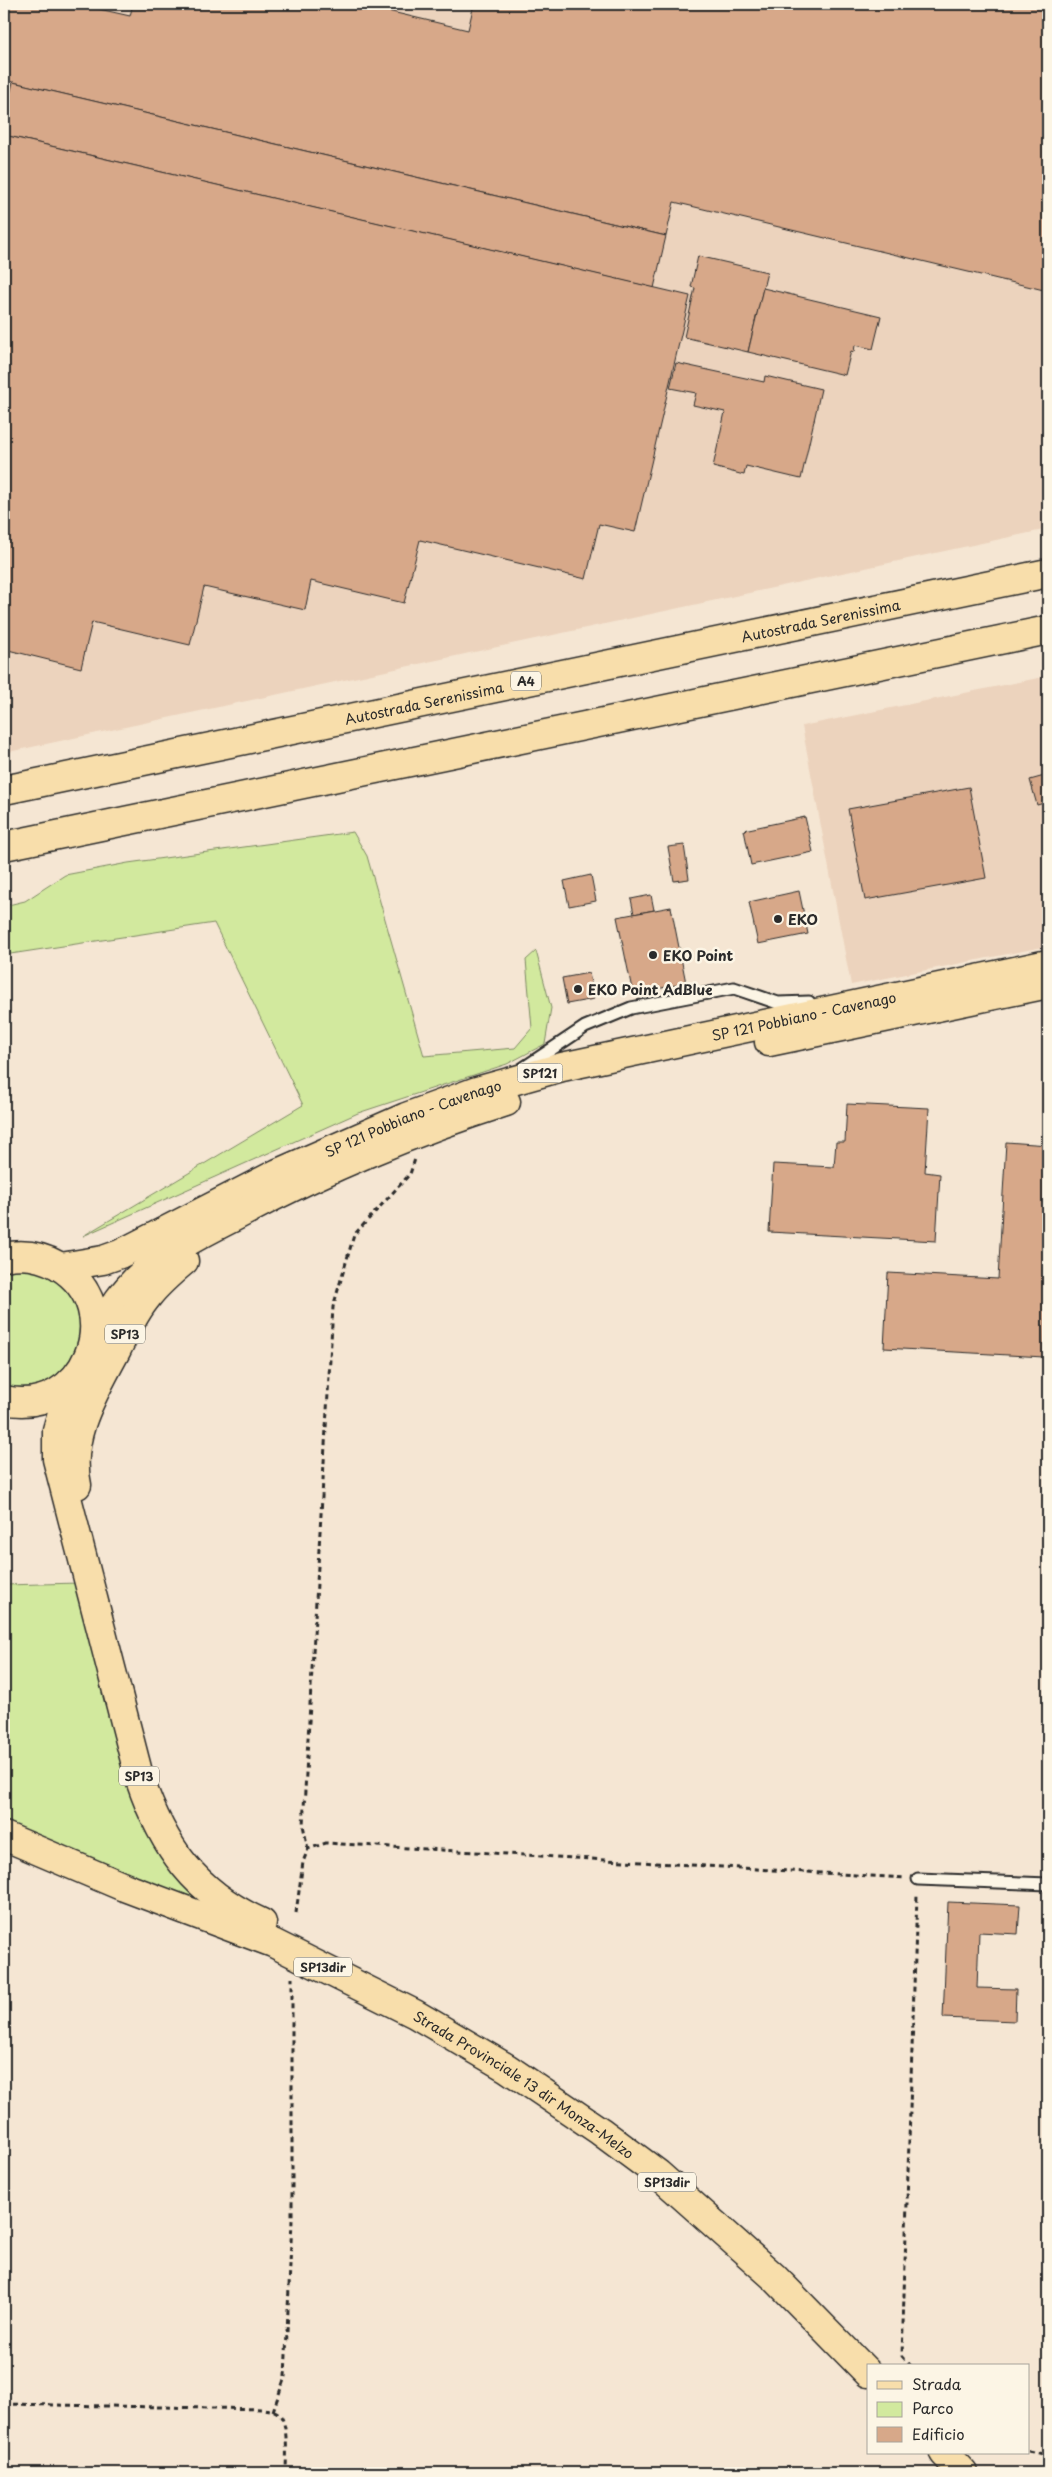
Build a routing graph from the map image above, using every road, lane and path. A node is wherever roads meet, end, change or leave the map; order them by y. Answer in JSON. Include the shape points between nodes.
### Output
{"nodes":[{"id":1,"x":1048,"y":573,"type":"edge"},
{"id":2,"x":1048,"y":630,"type":"edge"},
{"id":3,"x":4,"y":790,"type":"edge"},
{"id":4,"x":4,"y":846,"type":"edge"},
{"id":5,"x":1048,"y":964,"type":"edge"},
{"id":6,"x":956,"y":983,"type":"junction"},
{"id":7,"x":1048,"y":984,"type":"edge"},
{"id":8,"x":882,"y":987,"type":"dead end"},
{"id":9,"x":822,"y":999,"type":"dead end"},
{"id":10,"x":499,"y":1084,"type":"junction"},
{"id":11,"x":426,"y":1131,"type":"junction"},
{"id":12,"x":323,"y":1174,"type":"junction"},
{"id":13,"x":4,"y":1258,"type":"edge"},
{"id":14,"x":61,"y":1267,"type":"junction"},
{"id":15,"x":94,"y":1337,"type":"junction"},
{"id":16,"x":71,"y":1382,"type":"junction"},
{"id":17,"x":5,"y":1401,"type":"edge"},
{"id":18,"x":89,"y":1581,"type":"junction"},
{"id":19,"x":4,"y":1836,"type":"edge"},
{"id":20,"x":308,"y":1849,"type":"junction"},
{"id":21,"x":4,"y":1852,"type":"edge"},
{"id":22,"x":918,"y":1879,"type":"junction"},
{"id":23,"x":1048,"y":1884,"type":"edge"},
{"id":24,"x":296,"y":1913,"type":"dead end"},
{"id":25,"x":204,"y":1917,"type":"junction"},
{"id":26,"x":292,"y":1971,"type":"dead end"},
{"id":27,"x":438,"y":2027,"type":"junction"},
{"id":28,"x":909,"y":2364,"type":"edge"},
{"id":29,"x":867,"y":2373,"type":"edge"},
{"id":30,"x":4,"y":2404,"type":"edge"},
{"id":31,"x":274,"y":2411,"type":"junction"},
{"id":32,"x":1030,"y":2451,"type":"edge"},
{"id":33,"x":945,"y":2454,"type":"edge"},
{"id":34,"x":1048,"y":2455,"type":"edge"},
{"id":35,"x":286,"y":2473,"type":"edge"},
{"id":36,"x":963,"y":2473,"type":"edge"}],
"edges":[{"from":1,"to":3,"type":"main road","name":"Autostrada Serenissima","number":"A4"},
{"from":2,"to":4,"type":"main road"},
{"from":5,"to":6,"type":"main road","name":"SP 121 Pobbiano - Cavenago","number":"SP121"},
{"from":6,"to":8,"type":"lane"},
{"from":6,"to":10,"type":"main road","name":"SP 121 Pobbiano - Cavenago","number":"SP121","via":[[576,1064]]},
{"from":7,"to":11,"type":"main road","name":"SP 121 Pobbiano - Cavenago","number":"SP121","via":[[581,1082],[516,1099]]},
{"from":9,"to":10,"type":"lane","via":[[778,1003],[741,988],[724,988],[631,1008],[585,1027]]},
{"from":10,"to":14,"type":"main road","name":"SP 121 Pobbiano - Cavenago","number":"SP121","via":[[406,1117],[285,1170],[120,1254]]},
{"from":11,"to":12,"type":"main road","name":"SP 121 Pobbiano - Cavenago","number":"SP121"},
{"from":11,"to":20,"type":"path","via":[[410,1174],[354,1235],[333,1307],[303,1825]]},
{"from":12,"to":15,"type":"main road","name":"SP 121 Pobbiano - Cavenago","number":"SP121","via":[[246,1210],[165,1256],[132,1284]]},
{"from":12,"to":18,"type":"main road","number":"SP13","via":[[295,1194],[202,1247],[157,1286],[136,1314],[92,1395],[77,1438],[75,1472],[84,1519]]},
{"from":13,"to":14,"type":"main road","name":"SP 121 Pobbiano - Cavenago","number":"SP121","via":[[34,1256]]},
{"from":14,"to":15,"type":"main road","name":"SP 121 Pobbiano - Cavenago","number":"SP121","via":[[87,1296],[94,1318]]},
{"from":15,"to":16,"type":"main road","name":"SP 121 Pobbiano - Cavenago","number":"SP121","via":[[86,1363]]},
{"from":16,"to":17,"type":"main road","name":"SP 121 Pobbiano - Cavenago","number":"SP121","via":[[43,1399]]},
{"from":16,"to":18,"type":"main road","number":"SP13","via":[[60,1417],[56,1450]]},
{"from":18,"to":27,"type":"main road","number":"SP13","via":[[140,1780],[158,1827],[177,1859],[226,1905],[383,1979],[403,1993]]},
{"from":19,"to":25,"type":"main road"},
{"from":20,"to":22,"type":"path","via":[[326,1843]]},
{"from":20,"to":24,"type":"path","via":[[303,1862]]},
{"from":21,"to":25,"type":"main road","via":[[132,1899]]},
{"from":22,"to":23,"type":"lane"},
{"from":22,"to":28,"type":"path","via":[[902,2356]]},
{"from":25,"to":27,"type":"main road","name":"Strada Provinciale 13 dir Monza-Melzo","number":"SP13dir","via":[[273,1943]]},
{"from":26,"to":31,"type":"path","via":[[292,2220],[286,2367]]},
{"from":27,"to":29,"type":"main road","name":"Strada Provinciale 13 dir Monza-Melzo","number":"SP13dir","via":[[508,2068],[658,2174],[774,2277]]},
{"from":30,"to":31,"type":"path"},
{"from":31,"to":35,"type":"path","via":[[281,2415],[285,2424]]},
{"from":32,"to":34,"type":"path"},
{"from":33,"to":36,"type":"main road"}]}
